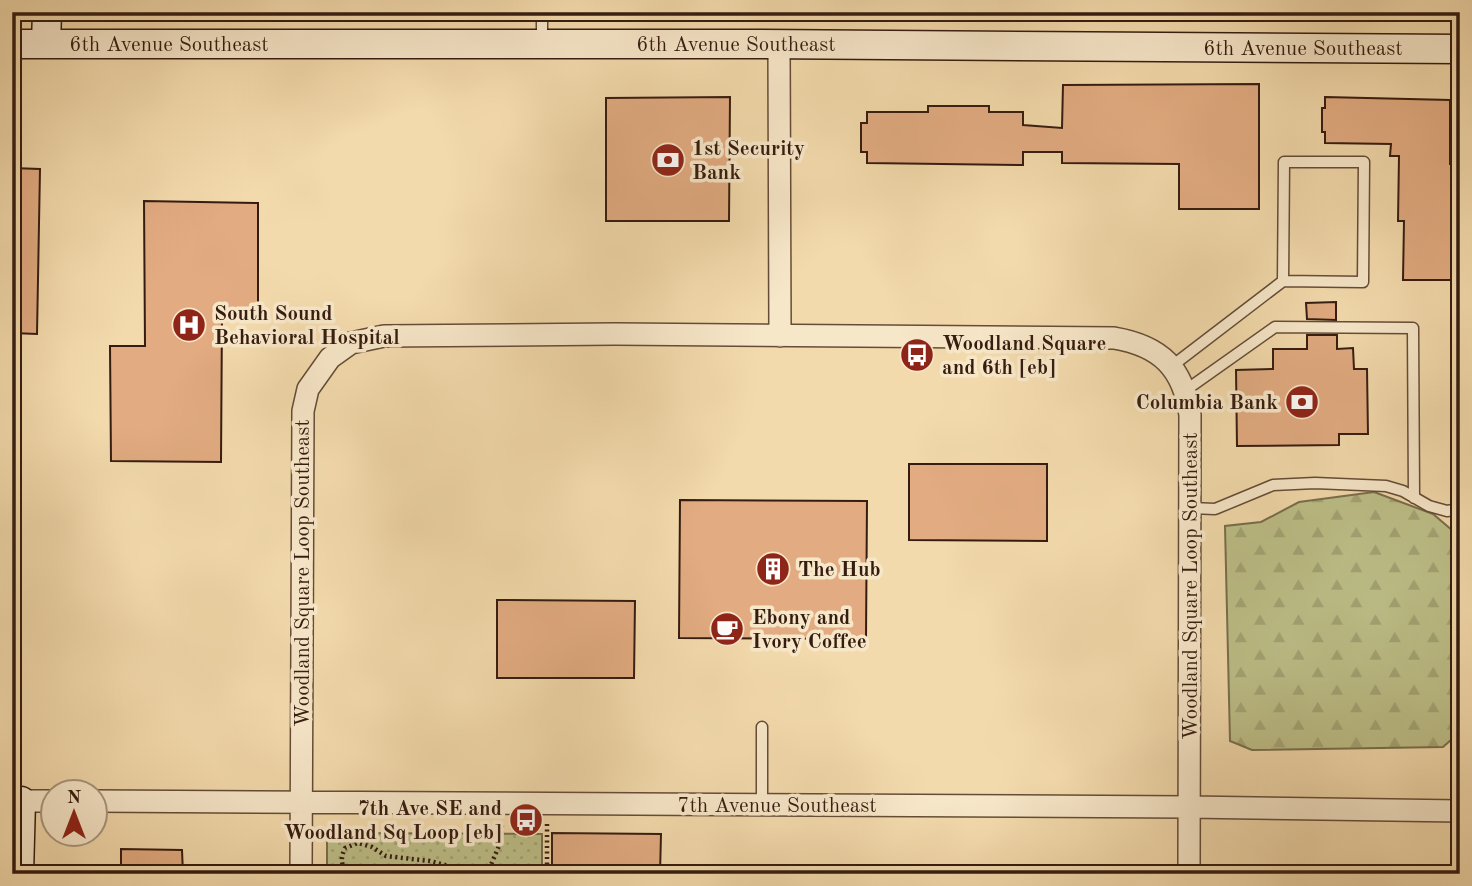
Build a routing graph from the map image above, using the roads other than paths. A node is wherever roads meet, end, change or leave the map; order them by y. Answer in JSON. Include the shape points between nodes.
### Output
{"nodes":[{"id":1,"x":47,"y":12,"type":"edge"},
{"id":2,"x":542,"y":12,"type":"edge"},
{"id":3,"x":12,"y":44,"type":"edge"},
{"id":4,"x":46,"y":44,"type":"junction"},
{"id":5,"x":542,"y":44,"type":"junction"},
{"id":6,"x":779,"y":45,"type":"junction"},
{"id":7,"x":1460,"y":49,"type":"edge"},
{"id":8,"x":1283,"y":281,"type":"junction"},
{"id":9,"x":780,"y":336,"type":"junction"},
{"id":10,"x":1172,"y":366,"type":"junction"},
{"id":11,"x":1186,"y":390,"type":"junction"},
{"id":12,"x":1414,"y":498,"type":"junction"},
{"id":13,"x":1191,"y":508,"type":"junction"},
{"id":14,"x":1460,"y":509,"type":"edge"},
{"id":15,"x":762,"y":727,"type":"dead end"},
{"id":16,"x":17,"y":801,"type":"edge"},
{"id":17,"x":38,"y":801,"type":"edge"},
{"id":18,"x":108,"y":801,"type":"edge"},
{"id":19,"x":300,"y":803,"type":"junction"},
{"id":20,"x":762,"y":806,"type":"junction"},
{"id":21,"x":1189,"y":807,"type":"junction"},
{"id":22,"x":1460,"y":811,"type":"edge"},
{"id":23,"x":19,"y":874,"type":"edge"},
{"id":24,"x":301,"y":874,"type":"edge"},
{"id":25,"x":1189,"y":874,"type":"edge"}],
"edges":[{"from":1,"to":4,"type":"street"},
{"from":2,"to":5,"type":"lane"},
{"from":3,"to":4,"type":"street","name":"6th Avenue Southeast"},
{"from":4,"to":5,"type":"street","name":"6th Avenue Southeast"},
{"from":5,"to":6,"type":"street","name":"6th Avenue Southeast"},
{"from":6,"to":7,"type":"street","name":"6th Avenue Southeast"},
{"from":6,"to":9,"type":"street"},
{"from":8,"to":8,"type":"lane","via":[[1284,162],[1364,162],[1363,282]]},
{"from":8,"to":10,"type":"lane"},
{"from":9,"to":10,"type":"street","name":"Woodland Square Loop Southeast","via":[[1114,338],[1138,342]]},
{"from":9,"to":19,"type":"street","name":"Woodland Square Loop Southeast","via":[[384,335],[351,343],[330,358],[308,389],[303,411]]},
{"from":10,"to":11,"type":"street","name":"Woodland Square Loop Southeast"},
{"from":11,"to":12,"type":"lane","via":[[1275,327],[1413,328]]},
{"from":11,"to":13,"type":"street","name":"Woodland Square Loop Southeast"},
{"from":12,"to":13,"type":"lane","via":[[1365,483],[1290,483],[1254,491],[1215,509]]},
{"from":12,"to":14,"type":"lane","via":[[1447,511]]},
{"from":13,"to":21,"type":"street","name":"Woodland Square Loop Southeast"},
{"from":15,"to":20,"type":"lane"},
{"from":16,"to":17,"type":"street"},
{"from":16,"to":23,"type":"street"},
{"from":18,"to":19,"type":"street","name":"7th Avenue Southeast"},
{"from":19,"to":20,"type":"street","name":"7th Avenue Southeast"},
{"from":19,"to":24,"type":"street","name":"Woodland Square Loop Southeast"},
{"from":20,"to":21,"type":"street","name":"7th Avenue Southeast"},
{"from":21,"to":22,"type":"street","name":"7th Avenue Southeast"},
{"from":21,"to":25,"type":"street","name":"Woodland Square Loop Southeast"}]}
